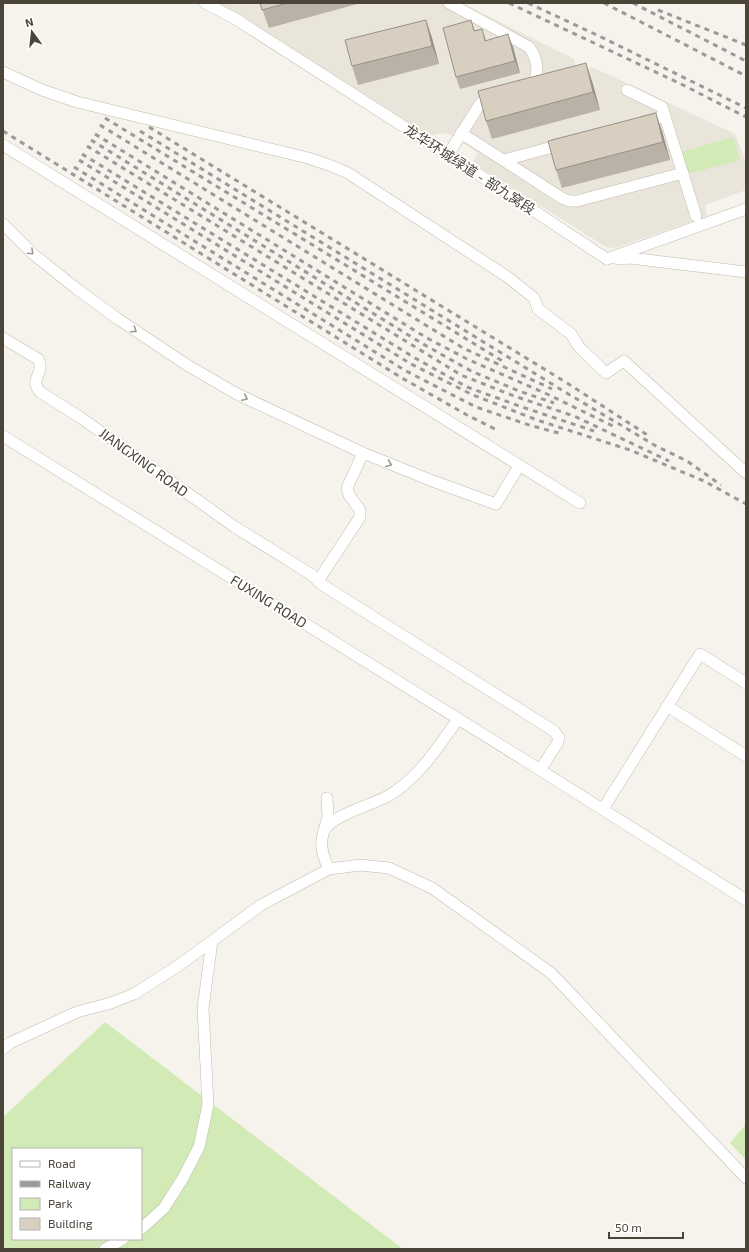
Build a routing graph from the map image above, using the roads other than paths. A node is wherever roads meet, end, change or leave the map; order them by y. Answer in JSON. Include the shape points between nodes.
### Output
{"nodes":[{"id":1,"x":206,"y":3,"type":"edge"},
{"id":2,"x":449,"y":3,"type":"edge"},
{"id":3,"x":3,"y":72,"type":"edge"},
{"id":4,"x":516,"y":90,"type":"edge"},
{"id":5,"x":627,"y":90,"type":"dead end"},
{"id":6,"x":502,"y":93,"type":"edge"},
{"id":7,"x":664,"y":116,"type":"junction"},
{"id":8,"x":634,"y":124,"type":"edge"},
{"id":9,"x":462,"y":133,"type":"junction"},
{"id":10,"x":572,"y":141,"type":"edge"},
{"id":11,"x":3,"y":145,"type":"edge"},
{"id":12,"x":448,"y":155,"type":"junction"},
{"id":13,"x":504,"y":160,"type":"junction"},
{"id":14,"x":683,"y":173,"type":"junction"},
{"id":15,"x":746,"y":209,"type":"edge"},
{"id":16,"x":696,"y":216,"type":"dead end"},
{"id":17,"x":3,"y":224,"type":"edge"},
{"id":18,"x":607,"y":259,"type":"junction"},
{"id":19,"x":746,"y":272,"type":"edge"},
{"id":20,"x":3,"y":338,"type":"edge"},
{"id":21,"x":3,"y":436,"type":"edge"},
{"id":22,"x":363,"y":453,"type":"junction"},
{"id":23,"x":519,"y":466,"type":"junction"},
{"id":24,"x":746,"y":473,"type":"edge"},
{"id":25,"x":580,"y":503,"type":"dead end"},
{"id":26,"x":315,"y":578,"type":"junction"},
{"id":27,"x":746,"y":683,"type":"edge"},
{"id":28,"x":667,"y":706,"type":"junction"},
{"id":29,"x":458,"y":719,"type":"junction"},
{"id":30,"x":746,"y":756,"type":"edge"},
{"id":31,"x":537,"y":768,"type":"junction"},
{"id":32,"x":327,"y":798,"type":"dead end"},
{"id":33,"x":602,"y":809,"type":"junction"},
{"id":34,"x":324,"y":830,"type":"junction"},
{"id":35,"x":329,"y":869,"type":"junction"},
{"id":36,"x":746,"y":900,"type":"edge"},
{"id":37,"x":212,"y":941,"type":"junction"},
{"id":38,"x":3,"y":1049,"type":"edge"},
{"id":39,"x":746,"y":1178,"type":"edge"},
{"id":40,"x":142,"y":1228,"type":"edge"},
{"id":41,"x":121,"y":1240,"type":"edge"},
{"id":42,"x":105,"y":1249,"type":"edge"}],
"edges":[{"from":1,"to":12,"type":"street","name":"龙华环城绿道 - 部九窝段","via":[[234,18]]},
{"from":2,"to":4,"type":"street","via":[[529,47],[537,73],[535,80],[530,85]]},
{"from":3,"to":24,"type":"street","via":[[42,90],[77,102],[308,158],[348,173],[509,278],[534,298],[538,309],[570,334],[579,347],[606,373],[624,361]]},
{"from":5,"to":7,"type":"street","via":[[662,107]]},
{"from":6,"to":9,"type":"street","via":[[484,100]]},
{"from":7,"to":8,"type":"street"},
{"from":7,"to":14,"type":"street"},
{"from":9,"to":12,"type":"street"},
{"from":9,"to":13,"type":"street"},
{"from":10,"to":13,"type":"street"},
{"from":11,"to":23,"type":"street"},
{"from":12,"to":18,"type":"street","name":"龙华环城绿道 - 部九窝段"},
{"from":13,"to":14,"type":"street","via":[[569,201]]},
{"from":14,"to":16,"type":"street"},
{"from":15,"to":18,"type":"street"},
{"from":17,"to":22,"type":"street","one_way":true,"via":[[33,254],[77,289],[187,365],[237,394]]},
{"from":18,"to":19,"type":"street","via":[[630,258]]},
{"from":20,"to":26,"type":"street","name":"JIANGXING ROAD","via":[[38,359],[40,371],[35,387],[40,392],[235,527]]},
{"from":21,"to":29,"type":"street","name":"FUXING ROAD"},
{"from":22,"to":23,"type":"street","one_way":true,"via":[[496,504]]},
{"from":22,"to":26,"type":"street","via":[[347,488],[360,510],[360,517]]},
{"from":23,"to":25,"type":"street"},
{"from":26,"to":31,"type":"street","via":[[554,731],[559,738],[558,742]]},
{"from":27,"to":28,"type":"street","via":[[700,654]]},
{"from":28,"to":30,"type":"street"},
{"from":28,"to":33,"type":"street"},
{"from":29,"to":31,"type":"street","name":"FUXING ROAD"},
{"from":29,"to":34,"type":"street","via":[[419,771],[406,784],[388,796],[336,819]]},
{"from":31,"to":33,"type":"street","name":"FUXING ROAD"},
{"from":32,"to":34,"type":"street","via":[[328,817]]},
{"from":33,"to":36,"type":"street","name":"FUXING ROAD"},
{"from":34,"to":35,"type":"street","via":[[323,859]]},
{"from":35,"to":37,"type":"street","via":[[262,905]]},
{"from":35,"to":39,"type":"street","via":[[360,865],[389,868],[411,878],[432,888],[551,972]]},
{"from":37,"to":38,"type":"street","via":[[134,994],[111,1004],[77,1012],[10,1043]]},
{"from":37,"to":40,"type":"street","via":[[203,1008],[208,1105],[199,1146],[164,1208]]},
{"from":41,"to":42,"type":"street"}]}
